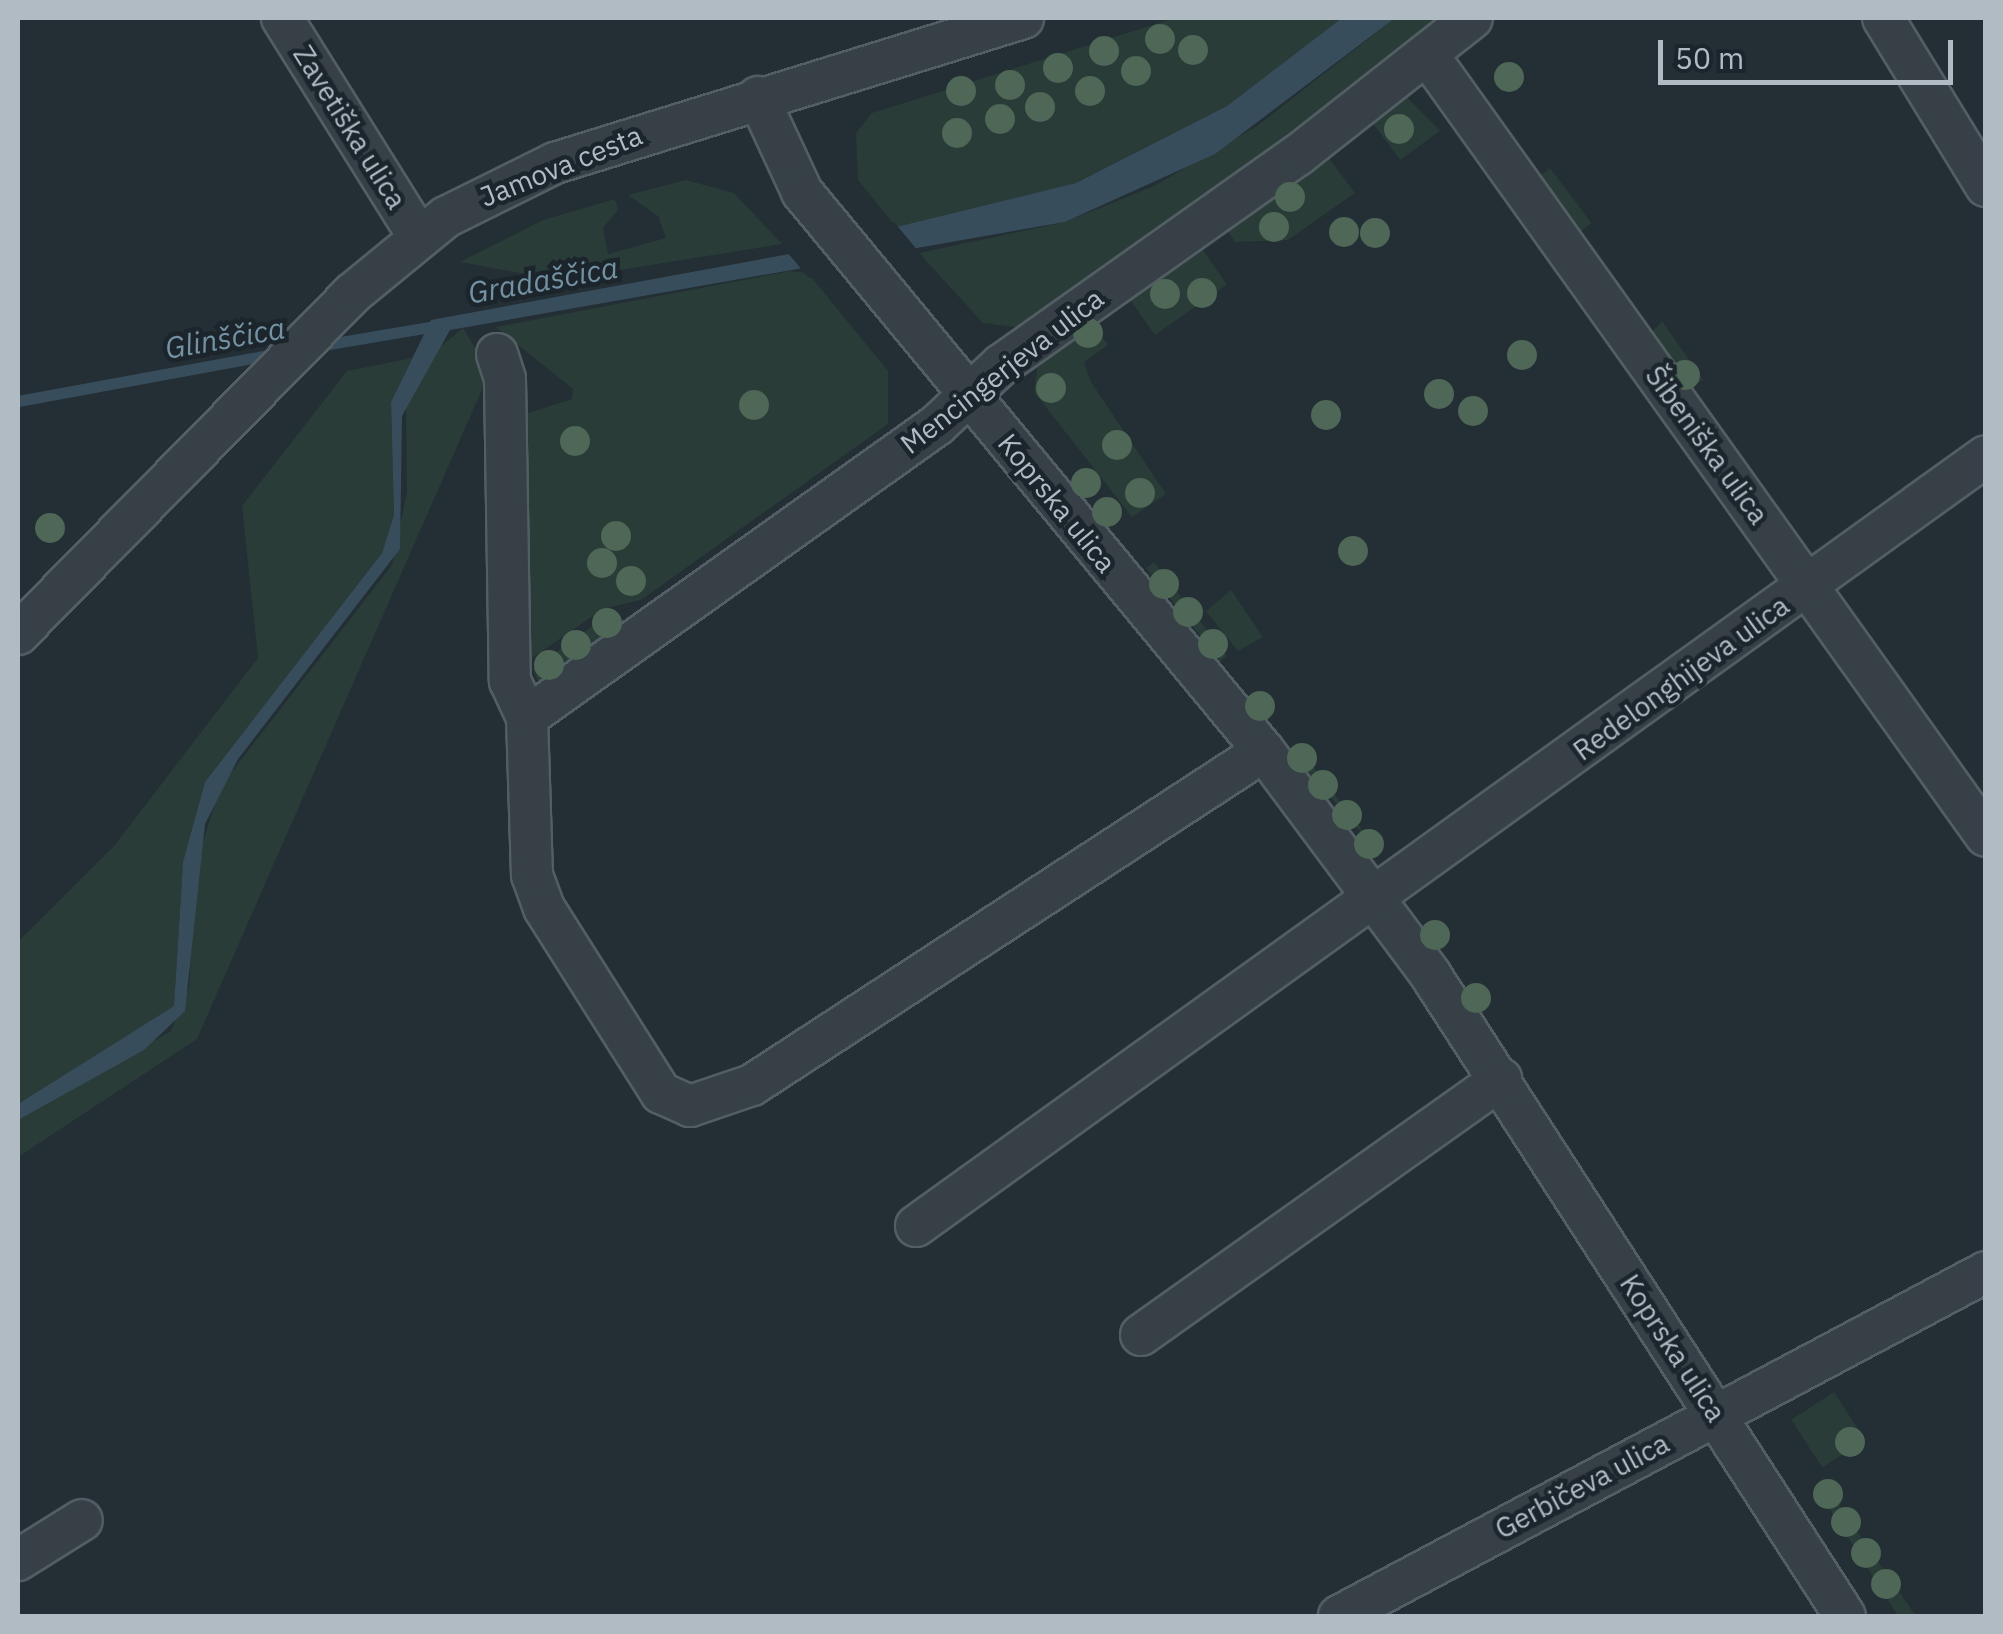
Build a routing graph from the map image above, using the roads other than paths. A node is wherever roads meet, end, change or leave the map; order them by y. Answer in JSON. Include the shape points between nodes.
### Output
{"nodes":[{"id":1,"x":282,"y":18,"type":"edge"},
{"id":2,"x":1023,"y":18,"type":"edge"},
{"id":3,"x":1472,"y":18,"type":"edge"},
{"id":4,"x":1883,"y":18,"type":"edge"},
{"id":5,"x":959,"y":26,"type":"edge"},
{"id":6,"x":1427,"y":54,"type":"junction"},
{"id":7,"x":758,"y":96,"type":"junction"},
{"id":8,"x":1986,"y":186,"type":"edge"},
{"id":9,"x":418,"y":236,"type":"junction"},
{"id":10,"x":497,"y":354,"type":"dead end"},
{"id":11,"x":969,"y":394,"type":"junction"},
{"id":12,"x":1986,"y":456,"type":"edge"},
{"id":13,"x":1808,"y":585,"type":"junction"},
{"id":14,"x":18,"y":634,"type":"edge"},
{"id":15,"x":527,"y":716,"type":"junction"},
{"id":16,"x":1264,"y":751,"type":"junction"},
{"id":17,"x":1986,"y":836,"type":"edge"},
{"id":18,"x":1376,"y":898,"type":"junction"},
{"id":19,"x":1501,"y":1079,"type":"junction"},
{"id":20,"x":916,"y":1226,"type":"dead end"},
{"id":21,"x":1986,"y":1272,"type":"edge"},
{"id":22,"x":1141,"y":1336,"type":"dead end"},
{"id":23,"x":1716,"y":1414,"type":"junction"},
{"id":24,"x":82,"y":1520,"type":"dead end"},
{"id":25,"x":18,"y":1560,"type":"edge"},
{"id":26,"x":1339,"y":1616,"type":"edge"},
{"id":27,"x":1845,"y":1616,"type":"edge"}],
"edges":[{"from":1,"to":9,"type":"street","name":"Zavetiška ulica"},
{"from":2,"to":5,"type":"street","name":"Jamova cesta"},
{"from":3,"to":6,"type":"street","name":"Mencingerjeva ulica"},
{"from":4,"to":8,"type":"street"},
{"from":5,"to":7,"type":"street","name":"Jamova cesta"},
{"from":6,"to":11,"type":"street","name":"Mencingerjeva ulica"},
{"from":6,"to":13,"type":"street","name":"Šibeniška ulica"},
{"from":7,"to":9,"type":"street","name":"Jamova cesta","via":[[508,182]]},
{"from":7,"to":11,"type":"street","name":"Koprska ulica","via":[[802,192]]},
{"from":9,"to":14,"type":"street","name":"Jamova cesta","via":[[353,293]]},
{"from":10,"to":15,"type":"street","via":[[505,379],[510,681]]},
{"from":11,"to":15,"type":"street","name":"Mencingerjeva ulica"},
{"from":11,"to":16,"type":"street","name":"Koprska ulica"},
{"from":12,"to":13,"type":"street","name":"Redelonghijeva ulica"},
{"from":13,"to":17,"type":"street","name":"Šibeniška ulica"},
{"from":13,"to":18,"type":"street","name":"Redelonghijeva ulica"},
{"from":15,"to":16,"type":"street","via":[[532,875],[544,908],[661,1092],[690,1106],[752,1085],[815,1047]]},
{"from":16,"to":18,"type":"street","name":"Koprska ulica"},
{"from":18,"to":19,"type":"street","name":"Koprska ulica"},
{"from":18,"to":20,"type":"street"},
{"from":19,"to":22,"type":"street"},
{"from":19,"to":23,"type":"street","name":"Koprska ulica"},
{"from":21,"to":23,"type":"street","name":"Gerbičeva ulica"},
{"from":23,"to":26,"type":"street","name":"Gerbičeva ulica"},
{"from":23,"to":27,"type":"street","name":"Koprska ulica"},
{"from":24,"to":25,"type":"street"}]}
